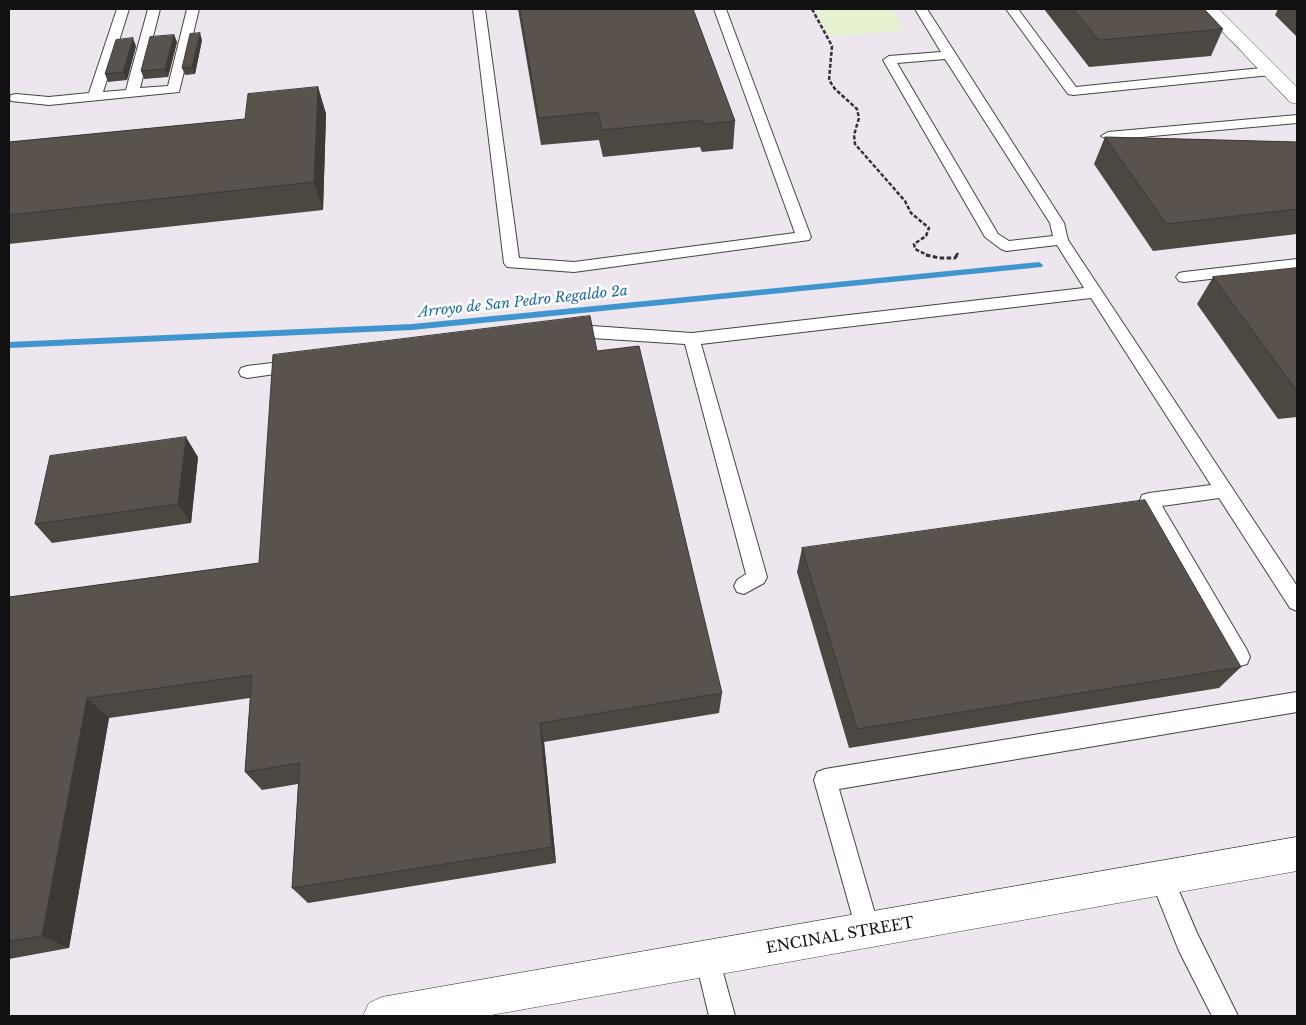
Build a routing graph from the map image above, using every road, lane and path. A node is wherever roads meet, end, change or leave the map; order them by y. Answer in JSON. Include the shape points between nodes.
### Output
{"nodes":[{"id":1,"x":123,"y":9,"type":"edge"},
{"id":2,"x":154,"y":9,"type":"edge"},
{"id":3,"x":193,"y":9,"type":"edge"},
{"id":4,"x":479,"y":9,"type":"edge"},
{"id":5,"x":720,"y":9,"type":"edge"},
{"id":6,"x":812,"y":9,"type":"edge"},
{"id":7,"x":921,"y":9,"type":"edge"},
{"id":8,"x":1012,"y":9,"type":"edge"},
{"id":9,"x":1210,"y":9,"type":"edge"},
{"id":10,"x":948,"y":55,"type":"junction"},
{"id":11,"x":1271,"y":71,"type":"junction"},
{"id":12,"x":132,"y":93,"type":"junction"},
{"id":13,"x":95,"y":96,"type":"junction"},
{"id":14,"x":16,"y":98,"type":"dead end"},
{"id":15,"x":1297,"y":98,"type":"edge"},
{"id":16,"x":1297,"y":119,"type":"edge"},
{"id":17,"x":1108,"y":136,"type":"edge"},
{"id":18,"x":1061,"y":240,"type":"junction"},
{"id":19,"x":958,"y":253,"type":"dead end"},
{"id":20,"x":1297,"y":264,"type":"edge"},
{"id":21,"x":1184,"y":277,"type":"dead end"},
{"id":22,"x":1094,"y":292,"type":"junction"},
{"id":23,"x":553,"y":337,"type":"edge"},
{"id":24,"x":692,"y":339,"type":"junction"},
{"id":25,"x":316,"y":364,"type":"edge"},
{"id":26,"x":247,"y":372,"type":"dead end"},
{"id":27,"x":1225,"y":490,"type":"junction"},
{"id":28,"x":744,"y":586,"type":"dead end"},
{"id":29,"x":1297,"y":602,"type":"edge"},
{"id":30,"x":1240,"y":657,"type":"dead end"},
{"id":31,"x":1297,"y":702,"type":"edge"},
{"id":32,"x":1297,"y":854,"type":"edge"},
{"id":33,"x":1162,"y":878,"type":"junction"},
{"id":34,"x":868,"y":931,"type":"junction"},
{"id":35,"x":707,"y":958,"type":"junction"},
{"id":36,"x":382,"y":1016,"type":"edge"},
{"id":37,"x":722,"y":1016,"type":"edge"},
{"id":38,"x":1225,"y":1016,"type":"edge"}],
"edges":[{"from":1,"to":13,"type":"lane"},
{"from":2,"to":12,"type":"lane"},
{"from":3,"to":12,"type":"lane","via":[[174,89]]},
{"from":4,"to":5,"type":"lane","via":[[512,263],[574,267],[804,237]]},
{"from":6,"to":19,"type":"path","via":[[833,49],[829,81],[859,112],[853,134],[855,144],[905,201],[911,214],[929,228],[926,236],[914,244],[914,249],[928,258],[941,260],[955,258]]},
{"from":7,"to":10,"type":"lane"},
{"from":8,"to":11,"type":"lane","via":[[1073,91]]},
{"from":9,"to":11,"type":"street"},
{"from":10,"to":18,"type":"lane","via":[[1057,223]]},
{"from":10,"to":18,"type":"lane","via":[[889,60],[992,237],[1006,246]]},
{"from":11,"to":15,"type":"street"},
{"from":12,"to":13,"type":"lane"},
{"from":13,"to":14,"type":"lane","via":[[49,100]]},
{"from":16,"to":17,"type":"lane"},
{"from":18,"to":22,"type":"lane"},
{"from":20,"to":21,"type":"lane"},
{"from":22,"to":24,"type":"lane"},
{"from":22,"to":27,"type":"lane"},
{"from":23,"to":24,"type":"lane","via":[[592,332]]},
{"from":24,"to":28,"type":"lane","via":[[757,577]]},
{"from":25,"to":26,"type":"lane"},
{"from":27,"to":29,"type":"lane"},
{"from":27,"to":30,"type":"lane","via":[[1149,500]]},
{"from":31,"to":34,"type":"lane","via":[[824,780]]},
{"from":32,"to":33,"type":"street","name":"ENCINAL STREET"},
{"from":33,"to":34,"type":"street","name":"ENCINAL STREET"},
{"from":33,"to":38,"type":"lane","via":[[1188,942]]},
{"from":34,"to":35,"type":"street","name":"ENCINAL STREET"},
{"from":35,"to":36,"type":"street","name":"ENCINAL STREET"},
{"from":35,"to":37,"type":"lane"}]}
